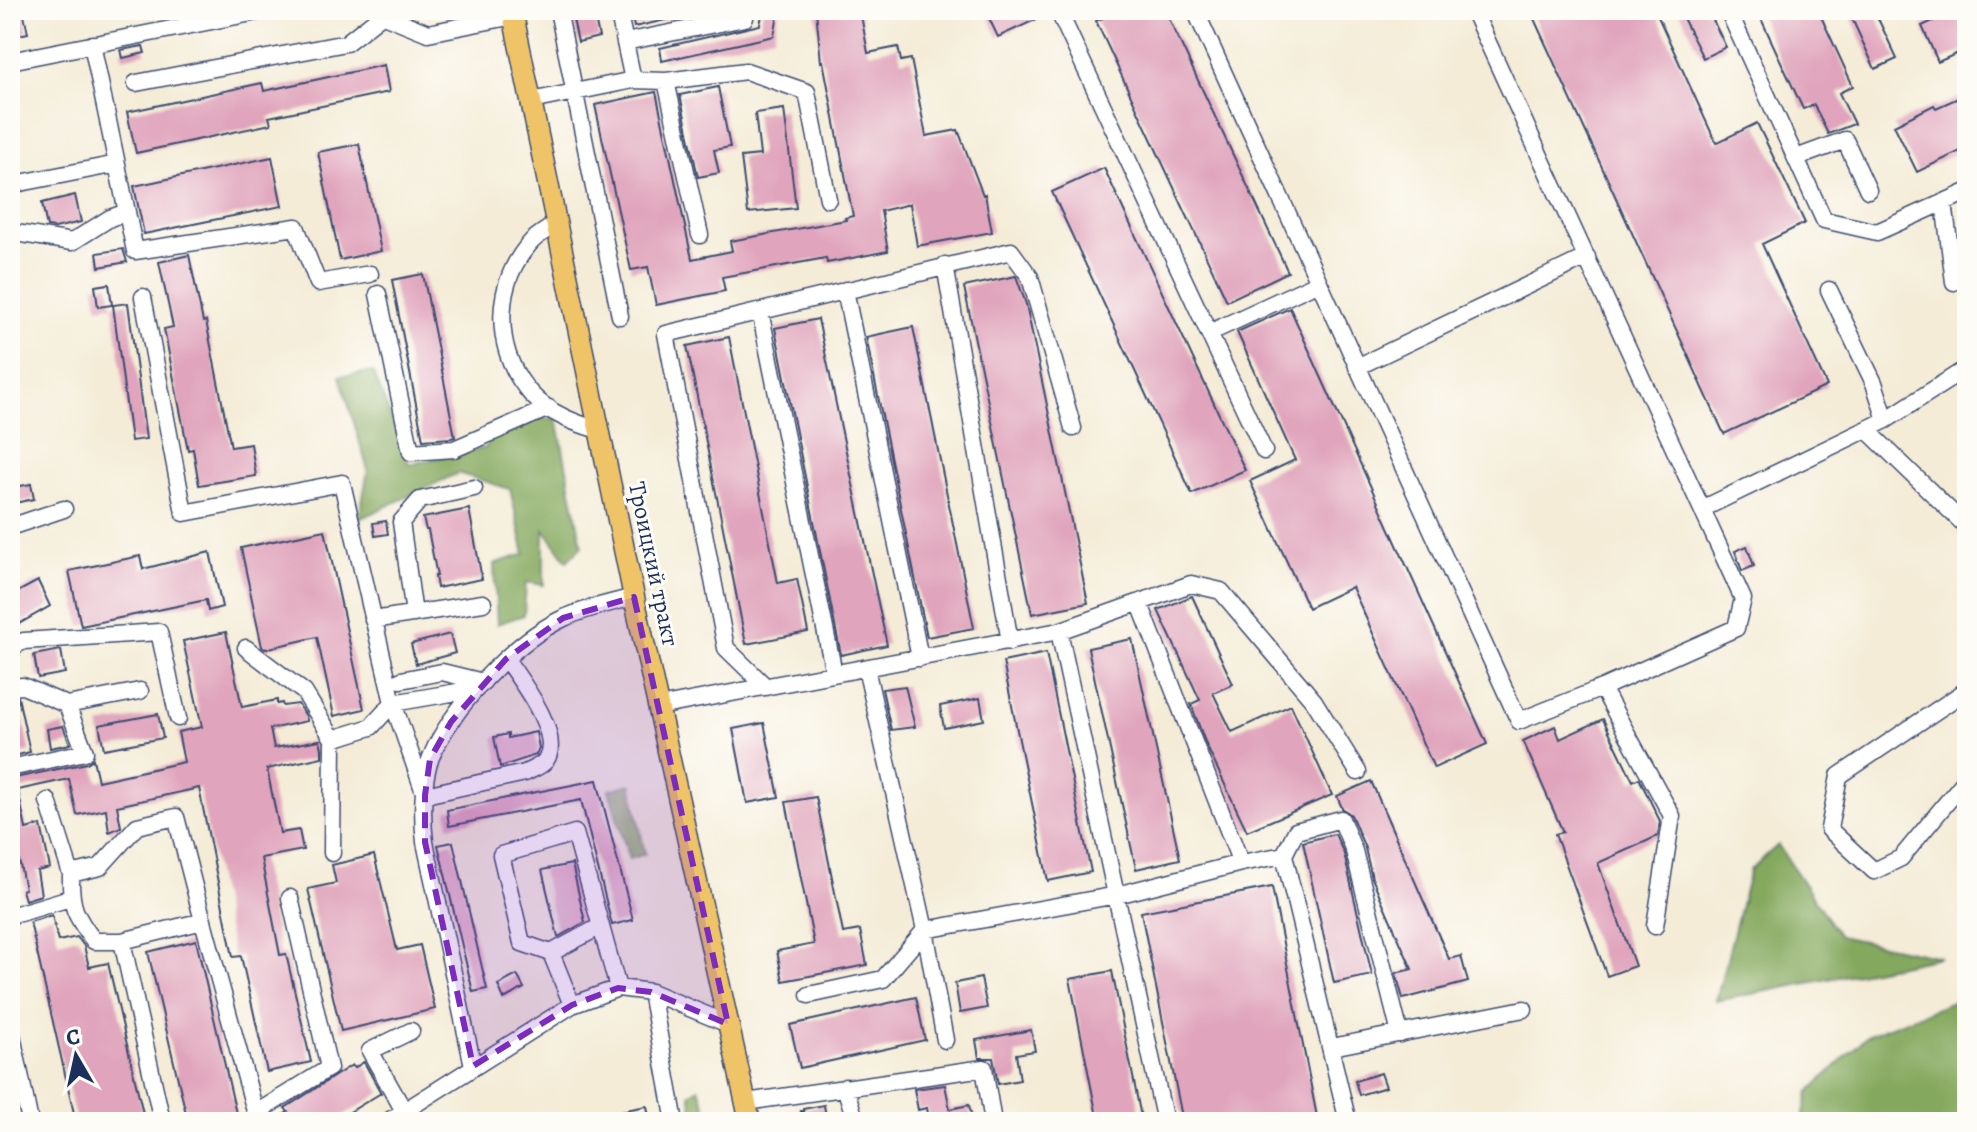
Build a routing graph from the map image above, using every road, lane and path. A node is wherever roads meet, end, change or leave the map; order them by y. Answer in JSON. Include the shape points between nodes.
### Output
{"nodes":[{"id":1,"x":267,"y":10,"type":"edge"},
{"id":2,"x":558,"y":10,"type":"edge"},
{"id":3,"x":618,"y":10,"type":"edge"},
{"id":4,"x":744,"y":10,"type":"edge"},
{"id":5,"x":1058,"y":10,"type":"edge"},
{"id":6,"x":1195,"y":10,"type":"edge"},
{"id":7,"x":1473,"y":10,"type":"edge"},
{"id":8,"x":1728,"y":10,"type":"edge"},
{"id":9,"x":377,"y":12,"type":"edge"},
{"id":10,"x":513,"y":13,"type":"edge"},
{"id":11,"x":196,"y":17,"type":"edge"},
{"id":12,"x":625,"y":42,"type":"junction"},
{"id":13,"x":92,"y":44,"type":"junction"},
{"id":14,"x":10,"y":61,"type":"edge"},
{"id":15,"x":633,"y":80,"type":"junction"},
{"id":16,"x":666,"y":81,"type":"junction"},
{"id":17,"x":136,"y":83,"type":"dead end"},
{"id":18,"x":574,"y":92,"type":"junction"},
{"id":19,"x":531,"y":101,"type":"junction"},
{"id":20,"x":1796,"y":158,"type":"junction"},
{"id":21,"x":117,"y":164,"type":"junction"},
{"id":22,"x":10,"y":185,"type":"edge"},
{"id":23,"x":1868,"y":190,"type":"dead end"},
{"id":24,"x":1967,"y":192,"type":"edge"},
{"id":25,"x":828,"y":199,"type":"dead end"},
{"id":26,"x":1944,"y":202,"type":"junction"},
{"id":27,"x":127,"y":212,"type":"junction"},
{"id":28,"x":557,"y":223,"type":"junction"},
{"id":29,"x":10,"y":232,"type":"edge"},
{"id":30,"x":700,"y":235,"type":"dead end"},
{"id":31,"x":1587,"y":257,"type":"junction"},
{"id":32,"x":945,"y":265,"type":"junction"},
{"id":33,"x":370,"y":274,"type":"dead end"},
{"id":34,"x":1319,"y":282,"type":"junction"},
{"id":35,"x":1954,"y":282,"type":"dead end"},
{"id":36,"x":845,"y":290,"type":"junction"},
{"id":37,"x":1829,"y":290,"type":"dead end"},
{"id":38,"x":378,"y":294,"type":"dead end"},
{"id":39,"x":143,"y":297,"type":"dead end"},
{"id":40,"x":760,"y":311,"type":"junction"},
{"id":41,"x":620,"y":316,"type":"dead end"},
{"id":42,"x":1209,"y":333,"type":"junction"},
{"id":43,"x":1357,"y":367,"type":"junction"},
{"id":44,"x":1967,"y":368,"type":"edge"},
{"id":45,"x":549,"y":408,"type":"junction"},
{"id":46,"x":1886,"y":420,"type":"junction"},
{"id":47,"x":1073,"y":428,"type":"dead end"},
{"id":48,"x":599,"y":430,"type":"junction"},
{"id":49,"x":1867,"y":430,"type":"junction"},
{"id":50,"x":1264,"y":451,"type":"dead end"},
{"id":51,"x":474,"y":488,"type":"dead end"},
{"id":52,"x":64,"y":509,"type":"dead end"},
{"id":53,"x":1702,"y":509,"type":"junction"},
{"id":54,"x":10,"y":527,"type":"edge"},
{"id":55,"x":1967,"y":527,"type":"edge"},
{"id":56,"x":634,"y":597,"type":"junction"},
{"id":57,"x":483,"y":603,"type":"dead end"},
{"id":58,"x":1140,"y":604,"type":"junction"},
{"id":59,"x":414,"y":614,"type":"junction"},
{"id":60,"x":373,"y":620,"type":"junction"},
{"id":61,"x":1059,"y":631,"type":"junction"},
{"id":62,"x":1010,"y":642,"type":"junction"},
{"id":63,"x":10,"y":648,"type":"edge"},
{"id":64,"x":246,"y":648,"type":"dead end"},
{"id":65,"x":920,"y":658,"type":"junction"},
{"id":66,"x":506,"y":659,"type":"junction"},
{"id":67,"x":866,"y":668,"type":"junction"},
{"id":68,"x":834,"y":673,"type":"junction"},
{"id":69,"x":401,"y":680,"type":"dead end"},
{"id":70,"x":479,"y":685,"type":"junction"},
{"id":71,"x":10,"y":687,"type":"edge"},
{"id":72,"x":766,"y":687,"type":"junction"},
{"id":73,"x":1602,"y":688,"type":"junction"},
{"id":74,"x":1967,"y":690,"type":"edge"},
{"id":75,"x":140,"y":691,"type":"dead end"},
{"id":76,"x":393,"y":703,"type":"junction"},
{"id":77,"x":67,"y":705,"type":"junction"},
{"id":78,"x":658,"y":707,"type":"junction"},
{"id":79,"x":178,"y":718,"type":"dead end"},
{"id":80,"x":333,"y":739,"type":"junction"},
{"id":81,"x":10,"y":768,"type":"edge"},
{"id":82,"x":1358,"y":772,"type":"dead end"},
{"id":83,"x":1967,"y":778,"type":"edge"},
{"id":84,"x":425,"y":795,"type":"junction"},
{"id":85,"x":48,"y":801,"type":"dead end"},
{"id":86,"x":332,"y":853,"type":"dead end"},
{"id":87,"x":1284,"y":855,"type":"junction"},
{"id":88,"x":1241,"y":863,"type":"junction"},
{"id":89,"x":71,"y":874,"type":"junction"},
{"id":90,"x":1117,"y":895,"type":"junction"},
{"id":91,"x":70,"y":898,"type":"junction"},
{"id":92,"x":290,"y":898,"type":"dead end"},
{"id":93,"x":10,"y":916,"type":"edge"},
{"id":94,"x":203,"y":921,"type":"junction"},
{"id":95,"x":601,"y":926,"type":"junction"},
{"id":96,"x":1655,"y":926,"type":"dead end"},
{"id":97,"x":925,"y":930,"type":"junction"},
{"id":98,"x":122,"y":941,"type":"junction"},
{"id":99,"x":551,"y":953,"type":"junction"},
{"id":100,"x":618,"y":988,"type":"junction"},
{"id":101,"x":651,"y":992,"type":"junction"},
{"id":102,"x":809,"y":995,"type":"dead end"},
{"id":103,"x":572,"y":1005,"type":"junction"},
{"id":104,"x":1524,"y":1009,"type":"dead end"},
{"id":105,"x":728,"y":1024,"type":"junction"},
{"id":106,"x":10,"y":1026,"type":"edge"},
{"id":107,"x":411,"y":1031,"type":"dead end"},
{"id":108,"x":1400,"y":1034,"type":"junction"},
{"id":109,"x":945,"y":1040,"type":"dead end"},
{"id":110,"x":12,"y":1047,"type":"edge"},
{"id":111,"x":1332,"y":1047,"type":"junction"},
{"id":112,"x":473,"y":1066,"type":"junction"},
{"id":113,"x":845,"y":1087,"type":"junction"},
{"id":114,"x":404,"y":1111,"type":"junction"},
{"id":115,"x":160,"y":1112,"type":"dead end"},
{"id":116,"x":748,"y":1112,"type":"edge"},
{"id":117,"x":257,"y":1118,"type":"edge"},
{"id":118,"x":30,"y":1122,"type":"edge"},
{"id":119,"x":387,"y":1122,"type":"edge"},
{"id":120,"x":675,"y":1122,"type":"edge"},
{"id":121,"x":856,"y":1122,"type":"edge"},
{"id":122,"x":993,"y":1122,"type":"edge"},
{"id":123,"x":1165,"y":1122,"type":"edge"},
{"id":124,"x":1348,"y":1122,"type":"edge"}],
"edges":[{"from":1,"to":11,"type":"street"},
{"from":2,"to":18,"type":"street"},
{"from":3,"to":12,"type":"street"},
{"from":4,"to":12,"type":"street","via":[[745,18]]},
{"from":5,"to":42,"type":"street"},
{"from":6,"to":34,"type":"street"},
{"from":7,"to":31,"type":"street"},
{"from":8,"to":20,"type":"street"},
{"from":9,"to":10,"type":"street","name":"Троицкий тракт","via":[[428,33]]},
{"from":9,"to":17,"type":"street","via":[[346,43]]},
{"from":10,"to":19,"type":"main road","name":"Троицкий тракт"},
{"from":11,"to":13,"type":"street"},
{"from":12,"to":15,"type":"street"},
{"from":13,"to":14,"type":"street"},
{"from":13,"to":21,"type":"street"},
{"from":15,"to":16,"type":"street"},
{"from":15,"to":18,"type":"street"},
{"from":16,"to":25,"type":"street","via":[[746,71],[807,92]]},
{"from":16,"to":30,"type":"street"},
{"from":18,"to":19,"type":"street"},
{"from":18,"to":41,"type":"street"},
{"from":19,"to":28,"type":"main road","name":"Троицкий тракт"},
{"from":20,"to":23,"type":"street","via":[[1845,140]]},
{"from":20,"to":26,"type":"street","via":[[1824,220],[1877,232]]},
{"from":21,"to":22,"type":"street"},
{"from":21,"to":27,"type":"street"},
{"from":24,"to":26,"type":"street"},
{"from":26,"to":35,"type":"street"},
{"from":27,"to":29,"type":"street","via":[[72,242]]},
{"from":27,"to":33,"type":"street","via":[[135,251],[296,227],[318,283]]},
{"from":28,"to":45,"type":"street","via":[[532,241],[513,268],[502,299],[503,338],[511,365],[527,390]]},
{"from":28,"to":48,"type":"main road","name":"Троицкий тракт"},
{"from":31,"to":43,"type":"street"},
{"from":31,"to":53,"type":"street"},
{"from":32,"to":36,"type":"street"},
{"from":32,"to":47,"type":"street","via":[[1011,251],[1030,277]]},
{"from":32,"to":62,"type":"street"},
{"from":34,"to":42,"type":"street"},
{"from":34,"to":43,"type":"street"},
{"from":36,"to":40,"type":"street"},
{"from":36,"to":65,"type":"street"},
{"from":37,"to":46,"type":"street"},
{"from":38,"to":45,"type":"street","via":[[411,452],[454,449]]},
{"from":39,"to":60,"type":"street","via":[[184,513],[342,483]]},
{"from":40,"to":68,"type":"street"},
{"from":40,"to":72,"type":"street","via":[[666,334],[726,648]]},
{"from":42,"to":50,"type":"street"},
{"from":43,"to":73,"type":"street","via":[[1519,721]]},
{"from":44,"to":46,"type":"street"},
{"from":45,"to":48,"type":"street","via":[[570,422]]},
{"from":46,"to":49,"type":"street"},
{"from":48,"to":56,"type":"main road","name":"Троицкий тракт"},
{"from":49,"to":53,"type":"street"},
{"from":49,"to":55,"type":"street"},
{"from":51,"to":59,"type":"street","via":[[420,500],[401,522]]},
{"from":52,"to":54,"type":"street"},
{"from":53,"to":73,"type":"street","via":[[1743,599],[1736,628]]},
{"from":56,"to":66,"type":"street","via":[[563,618]]},
{"from":56,"to":78,"type":"main road","name":"Троицкий тракт"},
{"from":57,"to":59,"type":"street"},
{"from":58,"to":61,"type":"street"},
{"from":58,"to":82,"type":"street","via":[[1191,584],[1221,591],[1314,701]]},
{"from":58,"to":88,"type":"street"},
{"from":59,"to":60,"type":"street"},
{"from":60,"to":76,"type":"street"},
{"from":61,"to":62,"type":"street"},
{"from":61,"to":90,"type":"street"},
{"from":62,"to":65,"type":"street"},
{"from":63,"to":79,"type":"street","via":[[24,641],[159,632]]},
{"from":64,"to":80,"type":"street","via":[[304,692]]},
{"from":65,"to":67,"type":"street"},
{"from":66,"to":70,"type":"street"},
{"from":66,"to":84,"type":"street","via":[[544,719],[547,759],[525,773]]},
{"from":67,"to":68,"type":"street"},
{"from":67,"to":97,"type":"street"},
{"from":68,"to":72,"type":"street"},
{"from":69,"to":70,"type":"street","via":[[442,672]]},
{"from":70,"to":76,"type":"street"},
{"from":70,"to":84,"type":"street","via":[[430,759]]},
{"from":71,"to":77,"type":"street","via":[[23,686]]},
{"from":72,"to":78,"type":"street"},
{"from":73,"to":96,"type":"street","via":[[1672,816]]},
{"from":74,"to":83,"type":"street","via":[[1839,776],[1829,829],[1874,871],[1901,858]]},
{"from":75,"to":77,"type":"street"},
{"from":76,"to":80,"type":"street","via":[[371,727]]},
{"from":76,"to":84,"type":"street"},
{"from":77,"to":81,"type":"street","via":[[85,752]]},
{"from":78,"to":105,"type":"main road","name":"Троицкий тракт"},
{"from":80,"to":86,"type":"street"},
{"from":84,"to":112,"type":"street","via":[[425,842]]},
{"from":85,"to":89,"type":"street"},
{"from":87,"to":88,"type":"street"},
{"from":87,"to":108,"type":"street","via":[[1296,831],[1341,819],[1354,851]]},
{"from":87,"to":111,"type":"street"},
{"from":88,"to":90,"type":"street"},
{"from":89,"to":91,"type":"street"},
{"from":89,"to":94,"type":"street","via":[[100,867],[137,826],[176,817]]},
{"from":90,"to":97,"type":"street"},
{"from":90,"to":123,"type":"street"},
{"from":91,"to":93,"type":"street"},
{"from":91,"to":98,"type":"street","via":[[76,918],[94,941]]},
{"from":92,"to":117,"type":"street","via":[[329,1068]]},
{"from":94,"to":98,"type":"street"},
{"from":94,"to":117,"type":"street"},
{"from":95,"to":99,"type":"street"},
{"from":95,"to":99,"type":"street","via":[[575,833],[501,855],[522,943]]},
{"from":95,"to":100,"type":"street"},
{"from":97,"to":102,"type":"street","via":[[883,979]]},
{"from":97,"to":109,"type":"street"},
{"from":98,"to":115,"type":"street"},
{"from":99,"to":103,"type":"street"},
{"from":100,"to":101,"type":"street"},
{"from":100,"to":103,"type":"street"},
{"from":101,"to":105,"type":"street"},
{"from":101,"to":120,"type":"street"},
{"from":103,"to":112,"type":"street"},
{"from":104,"to":108,"type":"street"},
{"from":105,"to":116,"type":"main road","name":"Троицкий тракт"},
{"from":106,"to":110,"type":"street"},
{"from":107,"to":114,"type":"street","via":[[370,1051]]},
{"from":108,"to":111,"type":"street"},
{"from":110,"to":118,"type":"street"},
{"from":111,"to":124,"type":"street"},
{"from":112,"to":114,"type":"street"},
{"from":113,"to":116,"type":"street"},
{"from":113,"to":121,"type":"street"},
{"from":113,"to":122,"type":"street","via":[[984,1068]]},
{"from":114,"to":119,"type":"street"}]}
